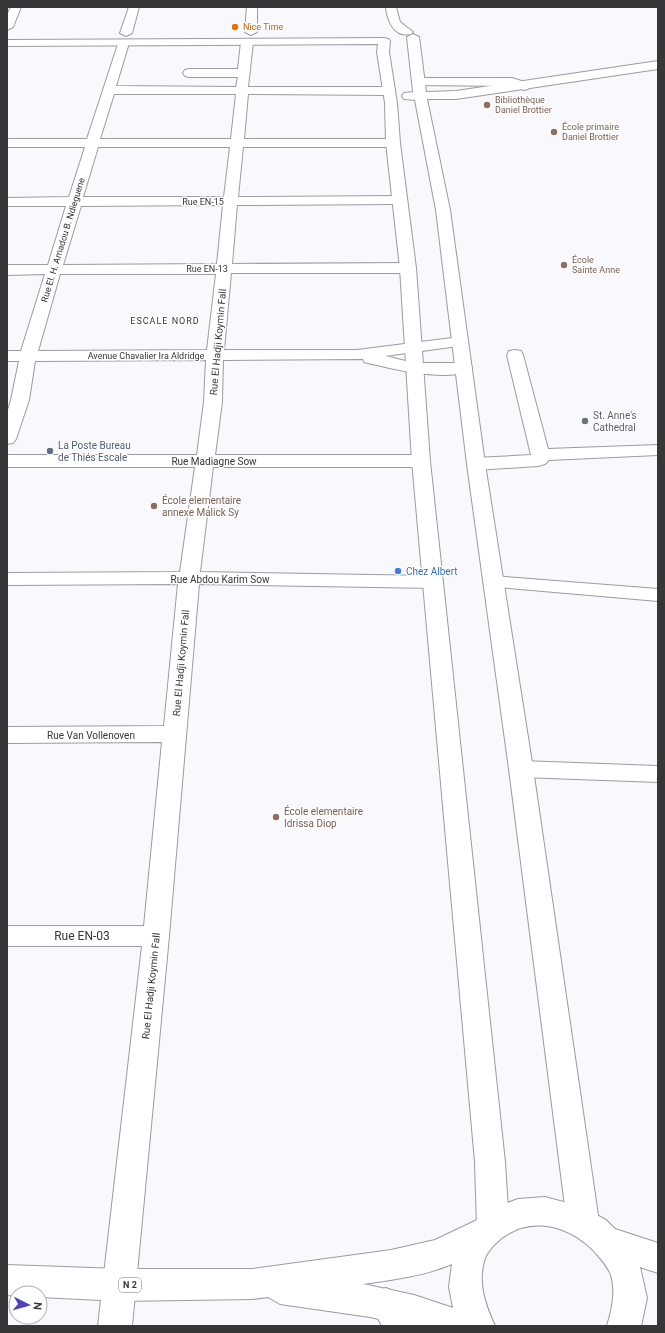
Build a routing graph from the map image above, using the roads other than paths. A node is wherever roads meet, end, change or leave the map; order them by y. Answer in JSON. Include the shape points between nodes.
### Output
{"nodes":[{"id":1,"x":16,"y":7,"type":"edge"},
{"id":2,"x":134,"y":7,"type":"edge"},
{"id":3,"x":252,"y":7,"type":"edge"},
{"id":4,"x":391,"y":7,"type":"edge"},
{"id":5,"x":393,"y":22,"type":"junction"},
{"id":6,"x":7,"y":27,"type":"edge"},
{"id":7,"x":7,"y":33,"type":"edge"},
{"id":8,"x":410,"y":34,"type":"junction"},
{"id":9,"x":249,"y":37,"type":"junction"},
{"id":10,"x":124,"y":38,"type":"junction"},
{"id":11,"x":390,"y":38,"type":"junction"},
{"id":12,"x":7,"y":43,"type":"edge"},
{"id":13,"x":658,"y":64,"type":"edge"},
{"id":14,"x":417,"y":70,"type":"junction"},
{"id":15,"x":189,"y":73,"type":"dead end"},
{"id":16,"x":244,"y":73,"type":"junction"},
{"id":17,"x":450,"y":81,"type":"junction"},
{"id":18,"x":524,"y":86,"type":"junction"},
{"id":19,"x":108,"y":90,"type":"junction"},
{"id":20,"x":242,"y":91,"type":"junction"},
{"id":21,"x":420,"y":93,"type":"junction"},
{"id":22,"x":456,"y":95,"type":"junction"},
{"id":23,"x":390,"y":97,"type":"junction"},
{"id":24,"x":237,"y":142,"type":"junction"},
{"id":25,"x":7,"y":143,"type":"edge"},
{"id":26,"x":92,"y":143,"type":"junction"},
{"id":27,"x":393,"y":143,"type":"junction"},
{"id":28,"x":399,"y":200,"type":"junction"},
{"id":29,"x":7,"y":202,"type":"edge"},
{"id":30,"x":75,"y":202,"type":"junction"},
{"id":31,"x":231,"y":202,"type":"junction"},
{"id":32,"x":408,"y":268,"type":"junction"},
{"id":33,"x":224,"y":269,"type":"junction"},
{"id":34,"x":7,"y":270,"type":"edge"},
{"id":35,"x":54,"y":270,"type":"junction"},
{"id":36,"x":460,"y":342,"type":"junction"},
{"id":37,"x":515,"y":355,"type":"dead end"},
{"id":38,"x":7,"y":356,"type":"edge"},
{"id":39,"x":28,"y":356,"type":"junction"},
{"id":40,"x":215,"y":356,"type":"junction"},
{"id":41,"x":414,"y":358,"type":"junction"},
{"id":42,"x":464,"y":368,"type":"junction"},
{"id":43,"x":7,"y":438,"type":"edge"},
{"id":44,"x":658,"y":450,"type":"edge"},
{"id":45,"x":540,"y":455,"type":"junction"},
{"id":46,"x":7,"y":461,"type":"edge"},
{"id":47,"x":206,"y":461,"type":"junction"},
{"id":48,"x":421,"y":461,"type":"junction"},
{"id":49,"x":476,"y":464,"type":"junction"},
{"id":50,"x":189,"y":578,"type":"junction"},
{"id":51,"x":7,"y":579,"type":"edge"},
{"id":52,"x":433,"y":582,"type":"junction"},
{"id":53,"x":493,"y":582,"type":"junction"},
{"id":54,"x":658,"y":594,"type":"edge"},
{"id":55,"x":175,"y":734,"type":"junction"},
{"id":56,"x":7,"y":735,"type":"edge"},
{"id":57,"x":521,"y":769,"type":"junction"},
{"id":58,"x":658,"y":774,"type":"edge"},
{"id":59,"x":7,"y":936,"type":"edge"},
{"id":60,"x":156,"y":936,"type":"junction"},
{"id":61,"x":583,"y":1222,"type":"junction"},
{"id":62,"x":488,"y":1230,"type":"junction"},
{"id":63,"x":610,"y":1242,"type":"junction"},
{"id":64,"x":658,"y":1258,"type":"edge"},
{"id":65,"x":7,"y":1280,"type":"edge"},
{"id":66,"x":253,"y":1284,"type":"junction"},
{"id":67,"x":120,"y":1286,"type":"junction"},
{"id":68,"x":393,"y":1315,"type":"edge"},
{"id":69,"x":115,"y":1326,"type":"edge"},
{"id":70,"x":457,"y":1326,"type":"edge"},
{"id":71,"x":478,"y":1326,"type":"edge"},
{"id":72,"x":624,"y":1326,"type":"edge"}],
"edges":[{"from":1,"to":6,"type":"main road"},
{"from":2,"to":10,"type":"main road","name":"Rue El. H. Amadou B. Ndieguene"},
{"from":3,"to":9,"type":"main road","name":"Rue El Hadji Koymin Fall"},
{"from":4,"to":5,"type":"main road"},
{"from":5,"to":8,"type":"main road"},
{"from":5,"to":11,"type":"main road"},
{"from":7,"to":10,"type":"main road"},
{"from":8,"to":11,"type":"main road"},
{"from":8,"to":11,"type":"main road","via":[[409,40]]},
{"from":8,"to":14,"type":"main road"},
{"from":9,"to":10,"type":"main road"},
{"from":9,"to":11,"type":"main road"},
{"from":9,"to":16,"type":"main road","name":"Rue El Hadji Koymin Fall"},
{"from":10,"to":12,"type":"main road"},
{"from":10,"to":19,"type":"main road","name":"Rue El. H. Amadou B. Ndieguene"},
{"from":11,"to":23,"type":"main road","via":[[383,52]]},
{"from":13,"to":18,"type":"main road"},
{"from":14,"to":17,"type":"main road","via":[[446,73]]},
{"from":14,"to":21,"type":"main road"},
{"from":15,"to":16,"type":"main road"},
{"from":16,"to":20,"type":"main road","name":"Rue El Hadji Koymin Fall"},
{"from":17,"to":18,"type":"main road","via":[[512,82]]},
{"from":17,"to":21,"type":"main road"},
{"from":17,"to":22,"type":"main road"},
{"from":18,"to":22,"type":"main road"},
{"from":19,"to":20,"type":"main road"},
{"from":19,"to":26,"type":"main road","name":"Rue El. H. Amadou B. Ndieguene"},
{"from":20,"to":23,"type":"main road"},
{"from":20,"to":24,"type":"main road","name":"Rue El Hadji Koymin Fall"},
{"from":21,"to":22,"type":"main road"},
{"from":21,"to":23,"type":"main road"},
{"from":21,"to":36,"type":"main road","via":[[443,210]]},
{"from":23,"to":27,"type":"main road"},
{"from":24,"to":26,"type":"main road"},
{"from":24,"to":27,"type":"main road"},
{"from":24,"to":31,"type":"main road","name":"Rue El Hadji Koymin Fall"},
{"from":25,"to":26,"type":"main road"},
{"from":26,"to":30,"type":"main road","name":"Rue El. H. Amadou B. Ndieguene"},
{"from":27,"to":28,"type":"main road"},
{"from":28,"to":31,"type":"main road","name":"Rue EN-15"},
{"from":28,"to":32,"type":"main road"},
{"from":29,"to":30,"type":"main road","name":"Rue EN-15"},
{"from":30,"to":31,"type":"main road","name":"Rue EN-15"},
{"from":30,"to":35,"type":"main road","name":"Rue El. H. Amadou B. Ndieguene"},
{"from":31,"to":33,"type":"main road","name":"Rue El Hadji Koymin Fall"},
{"from":32,"to":33,"type":"main road","name":"Rue EN-13"},
{"from":32,"to":41,"type":"main road"},
{"from":33,"to":35,"type":"main road","name":"Rue EN-13"},
{"from":33,"to":40,"type":"main road","name":"Rue El Hadji Koymin Fall"},
{"from":34,"to":35,"type":"main road","name":"Rue EN-13"},
{"from":35,"to":39,"type":"main road","name":"Rue El. H. Amadou B. Ndieguene"},
{"from":36,"to":41,"type":"main road"},
{"from":36,"to":42,"type":"main road"},
{"from":37,"to":45,"type":"main road"},
{"from":38,"to":39,"type":"main road","name":"Avenue Chavalier Ira Aldridge"},
{"from":39,"to":40,"type":"main road","name":"Avenue Chavalier Ira Aldridge"},
{"from":39,"to":43,"type":"main road","name":"Rue El. H. Amadou B. Ndieguene","via":[[20,400]]},
{"from":40,"to":41,"type":"main road","name":"Avenue Chavalier Ira Aldridge","via":[[357,355]]},
{"from":40,"to":47,"type":"main road","name":"Rue El Hadji Koymin Fall"},
{"from":41,"to":42,"type":"main road"},
{"from":41,"to":48,"type":"main road"},
{"from":42,"to":49,"type":"main road"},
{"from":44,"to":45,"type":"main road"},
{"from":45,"to":49,"type":"main road","via":[[538,460]]},
{"from":46,"to":47,"type":"main road","name":"Rue Madiagne Sow"},
{"from":47,"to":48,"type":"main road","name":"Rue Madiagne Sow"},
{"from":47,"to":50,"type":"main road","name":"Rue El Hadji Koymin Fall"},
{"from":48,"to":52,"type":"main road"},
{"from":49,"to":53,"type":"main road"},
{"from":50,"to":51,"type":"main road","name":"Rue Abdou Karim Sow"},
{"from":50,"to":52,"type":"main road","name":"Rue Abdou Karim Sow"},
{"from":50,"to":55,"type":"main road","name":"Rue El Hadji Koymin Fall"},
{"from":52,"to":62,"type":"main road","via":[[490,1162]]},
{"from":53,"to":54,"type":"main road"},
{"from":53,"to":57,"type":"main road"},
{"from":55,"to":56,"type":"main road","name":"Rue Van Vollenoven"},
{"from":55,"to":60,"type":"main road","name":"Rue El Hadji Koymin Fall"},
{"from":57,"to":58,"type":"main road"},
{"from":57,"to":61,"type":"main road"},
{"from":59,"to":60,"type":"main road","name":"Rue EN-03"},
{"from":60,"to":67,"type":"main road","name":"Rue El Hadji Koymin Fall"},
{"from":61,"to":62,"type":"main road","via":[[557,1212],[529,1210],[503,1218]]},
{"from":61,"to":63,"type":"main road"},
{"from":62,"to":66,"type":"main road","number":"N 2","via":[[439,1254],[391,1265]]},
{"from":62,"to":71,"type":"main road","via":[[470,1253],[465,1276],[467,1301]]},
{"from":63,"to":64,"type":"main road"},
{"from":63,"to":72,"type":"main road","via":[[624,1265],[631,1289],[629,1314]]},
{"from":65,"to":67,"type":"main road","number":"N 2"},
{"from":66,"to":67,"type":"main road","number":"N 2"},
{"from":66,"to":68,"type":"main road","number":"N 2","via":[[328,1294]]},
{"from":67,"to":69,"type":"main road","name":"Rue El Hadji Koymin Fall"},
{"from":68,"to":70,"type":"main road","number":"N 2","via":[[439,1318]]}]}
